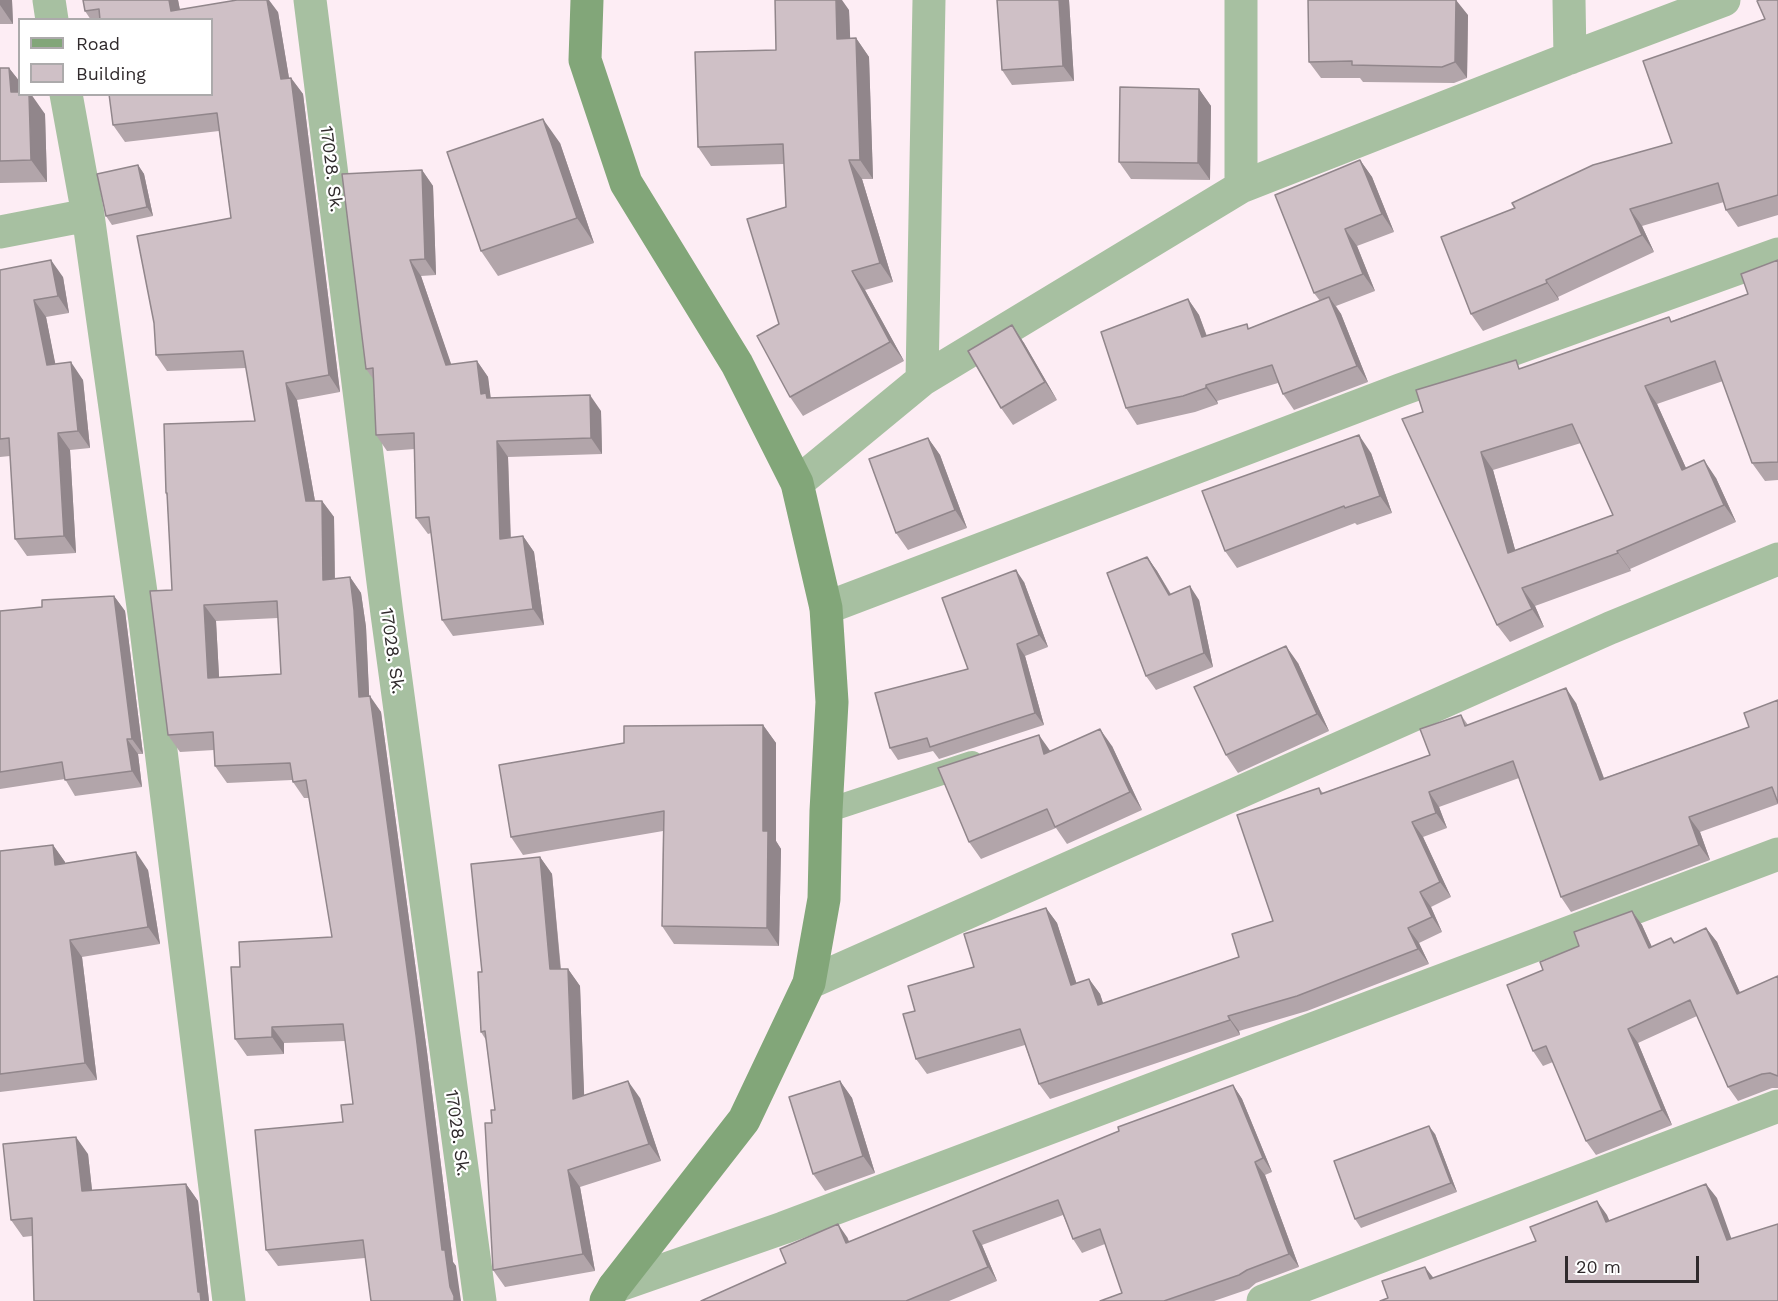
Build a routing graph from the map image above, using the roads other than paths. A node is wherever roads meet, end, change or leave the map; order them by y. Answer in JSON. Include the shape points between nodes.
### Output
{"nodes":[{"id":1,"x":49,"y":0,"type":"edge"},
{"id":2,"x":310,"y":0,"type":"edge"},
{"id":3,"x":587,"y":0,"type":"edge"},
{"id":4,"x":929,"y":0,"type":"edge"},
{"id":5,"x":1241,"y":0,"type":"edge"},
{"id":6,"x":1569,"y":0,"type":"edge"},
{"id":7,"x":1724,"y":0,"type":"edge"},
{"id":8,"x":52,"y":18,"type":"edge"},
{"id":9,"x":1569,"y":58,"type":"junction"},
{"id":10,"x":66,"y":96,"type":"edge"},
{"id":11,"x":1241,"y":187,"type":"junction"},
{"id":12,"x":88,"y":214,"type":"junction"},
{"id":13,"x":0,"y":232,"type":"edge"},
{"id":14,"x":1778,"y":254,"type":"edge"},
{"id":15,"x":922,"y":380,"type":"junction"},
{"id":16,"x":797,"y":483,"type":"junction"},
{"id":17,"x":1778,"y":559,"type":"edge"},
{"id":18,"x":826,"y":608,"type":"junction"},
{"id":19,"x":990,"y":757,"type":"edge"},
{"id":20,"x":826,"y":811,"type":"junction"},
{"id":21,"x":1778,"y":854,"type":"edge"},
{"id":22,"x":809,"y":983,"type":"junction"},
{"id":23,"x":1778,"y":1106,"type":"edge"},
{"id":24,"x":610,"y":1294,"type":"edge"},
{"id":25,"x":229,"y":1301,"type":"edge"},
{"id":26,"x":480,"y":1301,"type":"edge"},
{"id":27,"x":1263,"y":1301,"type":"edge"}],
"edges":[{"from":1,"to":8,"type":"street"},
{"from":2,"to":26,"type":"street","name":"17028. Sk.","via":[[387,614]]},
{"from":3,"to":16,"type":"street","via":[[585,60],[626,183],[737,364]]},
{"from":4,"to":15,"type":"street"},
{"from":5,"to":11,"type":"street"},
{"from":6,"to":9,"type":"street"},
{"from":7,"to":9,"type":"street"},
{"from":9,"to":11,"type":"street"},
{"from":10,"to":12,"type":"street"},
{"from":11,"to":15,"type":"street"},
{"from":12,"to":13,"type":"street"},
{"from":12,"to":25,"type":"street","via":[[145,621]]},
{"from":14,"to":18,"type":"street","via":[[1400,390]]},
{"from":15,"to":16,"type":"street"},
{"from":16,"to":18,"type":"street"},
{"from":17,"to":22,"type":"street","via":[[1610,628]]},
{"from":18,"to":20,"type":"street","via":[[832,702]]},
{"from":19,"to":20,"type":"lane"},
{"from":20,"to":22,"type":"street","via":[[824,899]]},
{"from":21,"to":24,"type":"street"},
{"from":22,"to":24,"type":"street","via":[[744,1120]]},
{"from":23,"to":27,"type":"street"}]}
